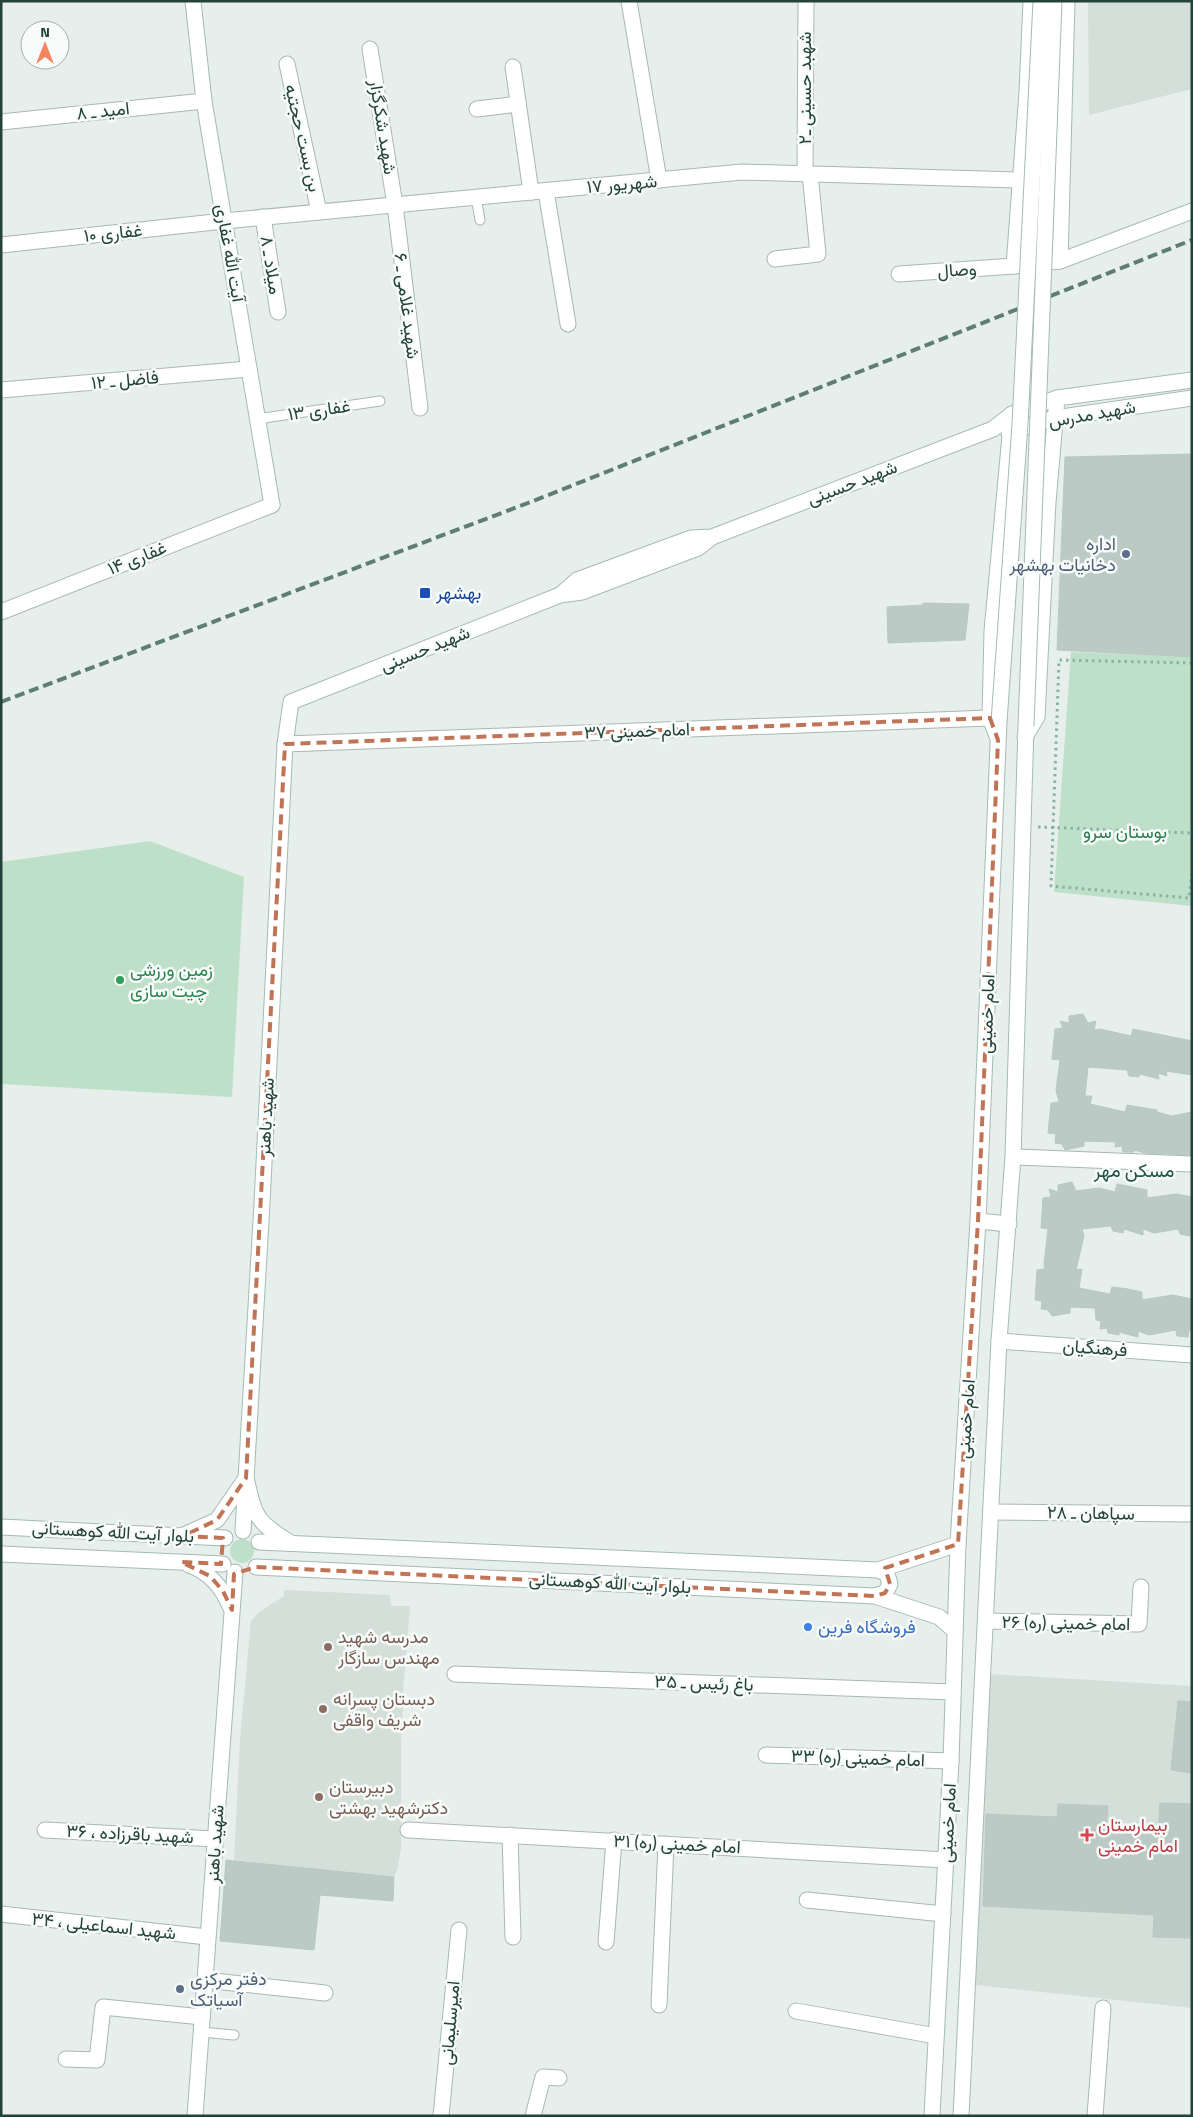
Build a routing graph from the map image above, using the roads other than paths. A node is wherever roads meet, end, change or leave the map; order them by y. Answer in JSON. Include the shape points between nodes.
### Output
{"nodes":[{"id":1,"x":193,"y":1,"type":"edge"},
{"id":2,"x":629,"y":1,"type":"edge"},
{"id":3,"x":806,"y":1,"type":"edge"},
{"id":4,"x":1031,"y":1,"type":"edge"},
{"id":5,"x":1041,"y":1,"type":"edge"},
{"id":6,"x":1054,"y":1,"type":"edge"},
{"id":7,"x":1067,"y":1,"type":"edge"},
{"id":8,"x":370,"y":49,"type":"dead end"},
{"id":9,"x":287,"y":64,"type":"dead end"},
{"id":10,"x":513,"y":68,"type":"dead end"},
{"id":11,"x":1027,"y":92,"type":"junction"},
{"id":12,"x":1064,"y":95,"type":"junction"},
{"id":13,"x":204,"y":101,"type":"junction"},
{"id":14,"x":518,"y":104,"type":"junction"},
{"id":15,"x":477,"y":109,"type":"dead end"},
{"id":16,"x":1,"y":122,"type":"edge"},
{"id":17,"x":1024,"y":135,"type":"junction"},
{"id":18,"x":1063,"y":138,"type":"junction"},
{"id":19,"x":808,"y":174,"type":"junction"},
{"id":20,"x":659,"y":180,"type":"junction"},
{"id":21,"x":1020,"y":180,"type":"junction"},
{"id":22,"x":539,"y":192,"type":"junction"},
{"id":23,"x":476,"y":197,"type":"junction"},
{"id":24,"x":395,"y":205,"type":"junction"},
{"id":25,"x":1192,"y":211,"type":"edge"},
{"id":26,"x":319,"y":212,"type":"junction"},
{"id":27,"x":263,"y":218,"type":"junction"},
{"id":28,"x":480,"y":220,"type":"dead end"},
{"id":29,"x":224,"y":221,"type":"junction"},
{"id":30,"x":1,"y":246,"type":"edge"},
{"id":31,"x":775,"y":258,"type":"dead end"},
{"id":32,"x":1060,"y":261,"type":"junction"},
{"id":33,"x":1014,"y":266,"type":"junction"},
{"id":34,"x":899,"y":274,"type":"dead end"},
{"id":35,"x":278,"y":312,"type":"dead end"},
{"id":36,"x":568,"y":324,"type":"dead end"},
{"id":37,"x":249,"y":369,"type":"junction"},
{"id":38,"x":1192,"y":380,"type":"edge"},
{"id":39,"x":1,"y":390,"type":"edge"},
{"id":40,"x":1057,"y":398,"type":"junction"},
{"id":41,"x":1192,"y":398,"type":"edge"},
{"id":42,"x":380,"y":401,"type":"dead end"},
{"id":43,"x":420,"y":408,"type":"dead end"},
{"id":44,"x":1012,"y":414,"type":"junction"},
{"id":45,"x":1055,"y":418,"type":"junction"},
{"id":46,"x":257,"y":419,"type":"junction"},
{"id":47,"x":993,"y":429,"type":"junction"},
{"id":48,"x":1011,"y":434,"type":"junction"},
{"id":49,"x":1007,"y":478,"type":"junction"},
{"id":50,"x":1049,"y":481,"type":"junction"},
{"id":51,"x":1005,"y":497,"type":"junction"},
{"id":52,"x":1048,"y":502,"type":"junction"},
{"id":53,"x":272,"y":505,"type":"joint"},
{"id":54,"x":1,"y":612,"type":"edge"},
{"id":55,"x":291,"y":702,"type":"joint"},
{"id":56,"x":995,"y":720,"type":"junction"},
{"id":57,"x":1025,"y":732,"type":"junction"},
{"id":58,"x":285,"y":744,"type":"junction"},
{"id":59,"x":1013,"y":1157,"type":"junction"},
{"id":60,"x":1192,"y":1164,"type":"edge"},
{"id":61,"x":978,"y":1222,"type":"junction"},
{"id":62,"x":1009,"y":1224,"type":"junction"},
{"id":63,"x":999,"y":1341,"type":"junction"},
{"id":64,"x":1192,"y":1355,"type":"edge"},
{"id":65,"x":246,"y":1478,"type":"junction"},
{"id":66,"x":990,"y":1512,"type":"junction"},
{"id":67,"x":1192,"y":1514,"type":"edge"},
{"id":68,"x":1,"y":1527,"type":"edge"},
{"id":69,"x":243,"y":1531,"type":"junction"},
{"id":70,"x":183,"y":1536,"type":"junction"},
{"id":71,"x":225,"y":1538,"type":"junction"},
{"id":72,"x":259,"y":1542,"type":"junction"},
{"id":73,"x":958,"y":1544,"type":"junction"},
{"id":74,"x":295,"y":1545,"type":"junction"},
{"id":75,"x":1,"y":1554,"type":"edge"},
{"id":76,"x":181,"y":1562,"type":"junction"},
{"id":77,"x":256,"y":1566,"type":"junction"},
{"id":78,"x":229,"y":1568,"type":"junction"},
{"id":79,"x":878,"y":1570,"type":"junction"},
{"id":80,"x":1140,"y":1587,"type":"dead end"},
{"id":81,"x":875,"y":1596,"type":"junction"},
{"id":82,"x":232,"y":1610,"type":"junction"},
{"id":83,"x":986,"y":1621,"type":"junction"},
{"id":84,"x":955,"y":1631,"type":"junction"},
{"id":85,"x":455,"y":1674,"type":"dead end"},
{"id":86,"x":953,"y":1692,"type":"junction"},
{"id":87,"x":766,"y":1755,"type":"dead end"},
{"id":88,"x":951,"y":1761,"type":"junction"},
{"id":89,"x":45,"y":1830,"type":"dead end"},
{"id":90,"x":408,"y":1830,"type":"dead end"},
{"id":91,"x":510,"y":1835,"type":"junction"},
{"id":92,"x":215,"y":1838,"type":"junction"},
{"id":93,"x":614,"y":1840,"type":"junction"},
{"id":94,"x":666,"y":1844,"type":"junction"},
{"id":95,"x":946,"y":1860,"type":"junction"},
{"id":96,"x":807,"y":1900,"type":"dead end"},
{"id":97,"x":1,"y":1914,"type":"edge"},
{"id":98,"x":943,"y":1914,"type":"junction"},
{"id":99,"x":459,"y":1930,"type":"dead end"},
{"id":100,"x":207,"y":1937,"type":"junction"},
{"id":101,"x":513,"y":1937,"type":"dead end"},
{"id":102,"x":606,"y":1942,"type":"dead end"},
{"id":103,"x":205,"y":1980,"type":"junction"},
{"id":104,"x":325,"y":1993,"type":"dead end"},
{"id":105,"x":659,"y":2006,"type":"dead end"},
{"id":106,"x":1103,"y":2008,"type":"dead end"},
{"id":107,"x":796,"y":2011,"type":"dead end"},
{"id":108,"x":202,"y":2024,"type":"junction"},
{"id":109,"x":234,"y":2035,"type":"dead end"},
{"id":110,"x":936,"y":2036,"type":"junction"},
{"id":111,"x":66,"y":2058,"type":"dead end"},
{"id":112,"x":559,"y":2078,"type":"dead end"},
{"id":113,"x":195,"y":2116,"type":"edge"},
{"id":114,"x":441,"y":2116,"type":"edge"},
{"id":115,"x":533,"y":2116,"type":"edge"},
{"id":116,"x":932,"y":2116,"type":"edge"},
{"id":117,"x":961,"y":2116,"type":"edge"},
{"id":118,"x":1095,"y":2116,"type":"edge"}],
"edges":[{"from":1,"to":13,"type":"street","name":"آیت الله غفاری"},
{"from":2,"to":20,"type":"street"},
{"from":3,"to":19,"type":"street","name":"شهبد حسینی ـ۲"},
{"from":4,"to":11,"type":"street"},
{"from":5,"to":56,"type":"street","bridge":true,"via":[[1020,415]]},
{"from":6,"to":57,"type":"street","name":"امام خمینی","bridge":true},
{"from":7,"to":12,"type":"street"},
{"from":8,"to":24,"type":"street","name":"شهید شکرگزار"},
{"from":9,"to":26,"type":"street","name":"بن بست حجتیه"},
{"from":10,"to":14,"type":"street"},
{"from":11,"to":12,"type":"street"},
{"from":11,"to":17,"type":"street"},
{"from":12,"to":18,"type":"street"},
{"from":13,"to":16,"type":"street","name":"امید ـ ۸"},
{"from":13,"to":29,"type":"street","name":"آیت الله غفاری"},
{"from":14,"to":15,"type":"street"},
{"from":14,"to":22,"type":"street"},
{"from":17,"to":18,"type":"street"},
{"from":17,"to":21,"type":"street"},
{"from":18,"to":32,"type":"street"},
{"from":19,"to":20,"type":"street","name":"۱۷ شهریور","via":[[742,172]]},
{"from":19,"to":21,"type":"street","name":"۱۷ شهریور"},
{"from":19,"to":31,"type":"street","name":"شهبد حسینی ـ۲","via":[[818,254]]},
{"from":20,"to":22,"type":"street","name":"۱۷ شهریور"},
{"from":21,"to":33,"type":"street"},
{"from":22,"to":23,"type":"street","name":"۱۷ شهریور"},
{"from":22,"to":36,"type":"street"},
{"from":23,"to":24,"type":"street","name":"۱۷ شهریور"},
{"from":23,"to":28,"type":"lane"},
{"from":24,"to":26,"type":"street","name":"۱۷ شهریور"},
{"from":24,"to":43,"type":"street","name":"شهید غلامی ـ ۶"},
{"from":25,"to":32,"type":"street","name":"وصال"},
{"from":26,"to":27,"type":"street","name":"۱۷ شهریور"},
{"from":27,"to":29,"type":"street","name":"۱۷ شهریور"},
{"from":27,"to":35,"type":"street","name":"میلاد ـ ۸"},
{"from":29,"to":30,"type":"street","name":"غفاری ۱۰"},
{"from":29,"to":37,"type":"street","name":"آیت الله غفاری"},
{"from":32,"to":33,"type":"street","name":"وصال"},
{"from":33,"to":34,"type":"street","name":"وصال"},
{"from":37,"to":39,"type":"street","name":"فاضل ـ ۱۲"},
{"from":37,"to":46,"type":"street","name":"آیت الله غفاری"},
{"from":38,"to":40,"type":"street","name":"شهید مدرس"},
{"from":40,"to":44,"type":"street","name":"شهید مدرس"},
{"from":40,"to":45,"type":"street"},
{"from":41,"to":45,"type":"street","name":"شهید مدرس"},
{"from":42,"to":46,"type":"lane","name":"غفاری ۱۳"},
{"from":44,"to":47,"type":"street","name":"شهید مدرس"},
{"from":44,"to":48,"type":"street"},
{"from":45,"to":48,"type":"street","name":"شهید مدرس"},
{"from":45,"to":50,"type":"street"},
{"from":46,"to":53,"type":"street","name":"آیت الله غفاری"},
{"from":47,"to":48,"type":"street"},
{"from":47,"to":55,"type":"street","name":"شهید حسینی","via":[[712,537],[691,538],[577,580],[560,595]]},
{"from":48,"to":49,"type":"street"},
{"from":49,"to":50,"type":"street"},
{"from":49,"to":51,"type":"street"},
{"from":50,"to":52,"type":"street"},
{"from":51,"to":52,"type":"street"},
{"from":51,"to":56,"type":"street","via":[[992,631]]},
{"from":52,"to":57,"type":"street","via":[[1037,717]]},
{"from":53,"to":54,"type":"street","name":"غفاری ۱۴"},
{"from":55,"to":58,"type":"street","name":"شهید باهنر"},
{"from":56,"to":58,"type":"street","name":"امام خمینی ۳۷"},
{"from":56,"to":61,"type":"street","name":"امام خمینی","via":[[998,740]]},
{"from":57,"to":59,"type":"street","name":"امام خمینی"},
{"from":58,"to":65,"type":"street","name":"شهید باهنر"},
{"from":59,"to":60,"type":"street"},
{"from":59,"to":62,"type":"street","name":"امام خمینی"},
{"from":61,"to":62,"type":"street"},
{"from":61,"to":73,"type":"street","name":"امام خمینی"},
{"from":62,"to":63,"type":"street","name":"امام خمینی"},
{"from":63,"to":64,"type":"street","name":"فرهنگیان"},
{"from":63,"to":66,"type":"street","name":"امام خمینی"},
{"from":65,"to":69,"type":"street","name":"شهید باهنر"},
{"from":65,"to":70,"type":"street","via":[[217,1520]]},
{"from":65,"to":74,"type":"street","via":[[259,1520],[269,1530]]},
{"from":66,"to":67,"type":"street","name":"سپاهان ـ ۲۸"},
{"from":66,"to":83,"type":"street","name":"امام خمینی"},
{"from":68,"to":70,"type":"street","name":"بلوار آیت الله کوهستانی"},
{"from":69,"to":71,"type":"street"},
{"from":69,"to":72,"type":"street"},
{"from":70,"to":71,"type":"street","name":"بلوار آیت الله کوهستانی"},
{"from":71,"to":78,"type":"street","via":[[220,1551]]},
{"from":72,"to":74,"type":"street","name":"بلوار آیت الله کوهستانی"},
{"from":72,"to":77,"type":"street","via":[[261,1555]]},
{"from":73,"to":79,"type":"street","name":"بلوار آیت الله کوهستانی"},
{"from":73,"to":84,"type":"street","name":"امام خمینی"},
{"from":74,"to":79,"type":"street","name":"بلوار آیت الله کوهستانی"},
{"from":75,"to":76,"type":"street","name":"بلوار آیت الله کوهستانی"},
{"from":76,"to":78,"type":"street","name":"بلوار آیت الله کوهستانی"},
{"from":76,"to":82,"type":"street","via":[[210,1576],[224,1591]]},
{"from":77,"to":78,"type":"street","via":[[246,1572]]},
{"from":77,"to":81,"type":"street","name":"بلوار آیت الله کوهستانی"},
{"from":78,"to":82,"type":"street","name":"شهید باهنر"},
{"from":79,"to":81,"type":"street","via":[[887,1574],[890,1584],[885,1593]]},
{"from":80,"to":83,"type":"street","name":"امام خمینی (ره) ۲۶","via":[[1139,1624]]},
{"from":81,"to":84,"type":"street","name":"بلوار آیت الله کوهستانی","via":[[939,1617]]},
{"from":82,"to":92,"type":"street","name":"شهید باهنر"},
{"from":83,"to":117,"type":"street","name":"امام خمینی"},
{"from":84,"to":86,"type":"street","name":"امام خمینی"},
{"from":85,"to":86,"type":"street","name":"باغ رئیس ـ ۳۵"},
{"from":86,"to":88,"type":"street","name":"امام خمینی"},
{"from":87,"to":88,"type":"street","name":"امام خمینی (ره) ۳۳"},
{"from":88,"to":95,"type":"street","name":"امام خمینی"},
{"from":89,"to":92,"type":"street","name":"شهید باقرزاده ، ۳۶"},
{"from":90,"to":91,"type":"street","name":"امام خمینی (ره) ۳۱"},
{"from":91,"to":93,"type":"street","name":"امام خمینی (ره) ۳۱"},
{"from":91,"to":101,"type":"street"},
{"from":92,"to":100,"type":"street","name":"شهید باهنر"},
{"from":93,"to":94,"type":"street","name":"امام خمینی (ره) ۳۱"},
{"from":93,"to":102,"type":"street"},
{"from":94,"to":95,"type":"street","name":"امام خمینی (ره) ۳۱"},
{"from":94,"to":105,"type":"street"},
{"from":95,"to":98,"type":"street","name":"امام خمینی"},
{"from":96,"to":98,"type":"street"},
{"from":97,"to":100,"type":"street","name":"شهید اسماعیلی ، ۳۴"},
{"from":98,"to":110,"type":"street","name":"امام خمینی"},
{"from":99,"to":114,"type":"street","name":"امیرسلیمانی"},
{"from":100,"to":103,"type":"street","name":"شهید باهنر"},
{"from":103,"to":104,"type":"street"},
{"from":103,"to":108,"type":"street","name":"شهید باهنر"},
{"from":106,"to":118,"type":"street"},
{"from":107,"to":110,"type":"street"},
{"from":108,"to":109,"type":"lane"},
{"from":108,"to":111,"type":"street","via":[[103,2006],[98,2060]]},
{"from":108,"to":113,"type":"street","name":"شهید باهنر"},
{"from":110,"to":116,"type":"street","name":"امام خمینی"},
{"from":112,"to":115,"type":"street","via":[[543,2077]]}]}
